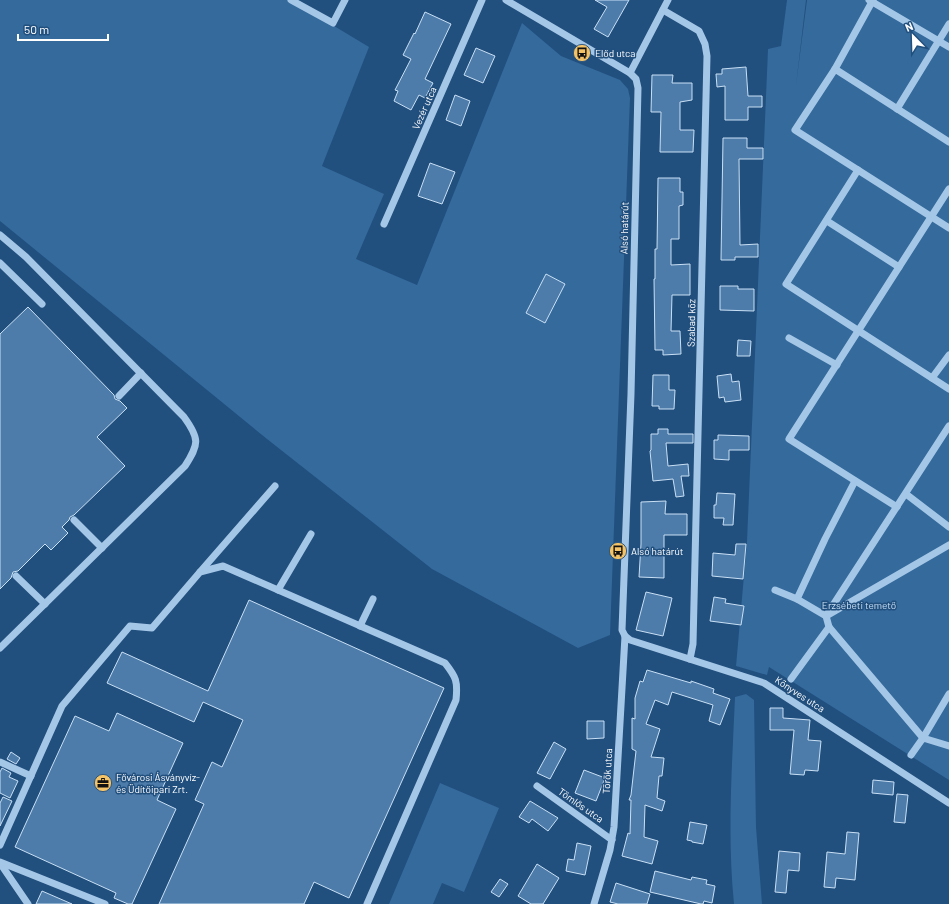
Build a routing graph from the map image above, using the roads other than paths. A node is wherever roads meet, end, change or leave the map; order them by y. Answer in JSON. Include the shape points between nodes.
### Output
{"nodes":[{"id":1,"x":291,"y":0,"type":"edge"},
{"id":2,"x":344,"y":0,"type":"edge"},
{"id":3,"x":482,"y":0,"type":"edge"},
{"id":4,"x":506,"y":0,"type":"edge"},
{"id":5,"x":668,"y":0,"type":"edge"},
{"id":6,"x":871,"y":1,"type":"edge"},
{"id":7,"x":663,"y":10,"type":"junction"},
{"id":8,"x":949,"y":24,"type":"edge"},
{"id":9,"x":939,"y":41,"type":"junction"},
{"id":10,"x":949,"y":47,"type":"edge"},
{"id":11,"x":834,"y":69,"type":"junction"},
{"id":12,"x":630,"y":73,"type":"junction"},
{"id":13,"x":897,"y":109,"type":"junction"},
{"id":14,"x":949,"y":142,"type":"edge"},
{"id":15,"x":858,"y":170,"type":"junction"},
{"id":16,"x":949,"y":189,"type":"edge"},
{"id":17,"x":931,"y":217,"type":"junction"},
{"id":18,"x":827,"y":221,"type":"junction"},
{"id":19,"x":384,"y":224,"type":"dead end"},
{"id":20,"x":949,"y":228,"type":"edge"},
{"id":21,"x":0,"y":235,"type":"edge"},
{"id":22,"x":0,"y":263,"type":"edge"},
{"id":23,"x":899,"y":267,"type":"junction"},
{"id":24,"x":42,"y":304,"type":"dead end"},
{"id":25,"x":858,"y":331,"type":"junction"},
{"id":26,"x":789,"y":338,"type":"dead end"},
{"id":27,"x":949,"y":355,"type":"edge"},
{"id":28,"x":837,"y":365,"type":"junction"},
{"id":29,"x":141,"y":373,"type":"junction"},
{"id":30,"x":932,"y":378,"type":"junction"},
{"id":31,"x":949,"y":389,"type":"edge"},
{"id":32,"x":119,"y":396,"type":"dead end"},
{"id":33,"x":949,"y":426,"type":"edge"},
{"id":34,"x":855,"y":481,"type":"junction"},
{"id":35,"x":275,"y":486,"type":"dead end"},
{"id":36,"x":906,"y":494,"type":"junction"},
{"id":37,"x":897,"y":507,"type":"junction"},
{"id":38,"x":74,"y":520,"type":"dead end"},
{"id":39,"x":949,"y":527,"type":"edge"},
{"id":40,"x":311,"y":534,"type":"dead end"},
{"id":41,"x":949,"y":545,"type":"edge"},
{"id":42,"x":102,"y":548,"type":"junction"},
{"id":43,"x":200,"y":572,"type":"junction"},
{"id":44,"x":16,"y":576,"type":"dead end"},
{"id":45,"x":278,"y":590,"type":"junction"},
{"id":46,"x":776,"y":590,"type":"dead end"},
{"id":47,"x":373,"y":599,"type":"dead end"},
{"id":48,"x":797,"y":600,"type":"junction"},
{"id":49,"x":45,"y":604,"type":"junction"},
{"id":50,"x":826,"y":616,"type":"junction"},
{"id":51,"x":360,"y":626,"type":"junction"},
{"id":52,"x":830,"y":627,"type":"junction"},
{"id":53,"x":625,"y":636,"type":"junction"},
{"id":54,"x":0,"y":648,"type":"edge"},
{"id":55,"x":690,"y":658,"type":"junction"},
{"id":56,"x":791,"y":679,"type":"dead end"},
{"id":57,"x":949,"y":694,"type":"edge"},
{"id":58,"x":923,"y":738,"type":"junction"},
{"id":59,"x":949,"y":746,"type":"edge"},
{"id":60,"x":911,"y":755,"type":"dead end"},
{"id":61,"x":0,"y":762,"type":"edge"},
{"id":62,"x":31,"y":776,"type":"junction"},
{"id":63,"x":537,"y":786,"type":"dead end"},
{"id":64,"x":949,"y":803,"type":"edge"},
{"id":65,"x":612,"y":840,"type":"junction"},
{"id":66,"x":0,"y":845,"type":"edge"},
{"id":67,"x":0,"y":862,"type":"edge"},
{"id":68,"x":28,"y":904,"type":"edge"},
{"id":69,"x":105,"y":904,"type":"edge"},
{"id":70,"x":367,"y":904,"type":"edge"},
{"id":71,"x":594,"y":904,"type":"edge"}],
"edges":[{"from":1,"to":2,"type":"street","via":[[333,23]]},
{"from":3,"to":19,"type":"street","name":"Vezér utca"},
{"from":4,"to":12,"type":"street"},
{"from":5,"to":7,"type":"street"},
{"from":6,"to":9,"type":"street"},
{"from":6,"to":11,"type":"street"},
{"from":7,"to":12,"type":"street"},
{"from":7,"to":55,"type":"street","name":"Szabad köz","via":[[699,31],[707,56],[693,644]]},
{"from":8,"to":9,"type":"street"},
{"from":9,"to":10,"type":"street"},
{"from":9,"to":13,"type":"street"},
{"from":11,"to":13,"type":"street"},
{"from":11,"to":15,"type":"street","via":[[795,130]]},
{"from":12,"to":53,"type":"street","name":"Alsó határút","via":[[636,79],[638,88],[631,394],[622,630]]},
{"from":13,"to":14,"type":"street"},
{"from":15,"to":17,"type":"street"},
{"from":15,"to":18,"type":"street"},
{"from":16,"to":17,"type":"street"},
{"from":17,"to":20,"type":"street"},
{"from":17,"to":23,"type":"street"},
{"from":18,"to":23,"type":"street"},
{"from":18,"to":25,"type":"street","via":[[786,284]]},
{"from":21,"to":29,"type":"street","via":[[26,257]]},
{"from":22,"to":24,"type":"street"},
{"from":23,"to":25,"type":"street"},
{"from":25,"to":28,"type":"street"},
{"from":25,"to":30,"type":"street"},
{"from":26,"to":28,"type":"street"},
{"from":27,"to":30,"type":"street"},
{"from":28,"to":34,"type":"street","via":[[789,439]]},
{"from":29,"to":32,"type":"street"},
{"from":29,"to":42,"type":"street","via":[[184,417],[197,440],[194,452],[185,466]]},
{"from":30,"to":31,"type":"street"},
{"from":33,"to":36,"type":"street"},
{"from":34,"to":37,"type":"street"},
{"from":34,"to":48,"type":"street"},
{"from":35,"to":43,"type":"street"},
{"from":36,"to":37,"type":"street"},
{"from":36,"to":39,"type":"street"},
{"from":37,"to":50,"type":"street"},
{"from":38,"to":42,"type":"street"},
{"from":40,"to":45,"type":"street"},
{"from":41,"to":50,"type":"street"},
{"from":42,"to":49,"type":"street"},
{"from":43,"to":45,"type":"street","via":[[223,566]]},
{"from":43,"to":62,"type":"street","via":[[152,628],[130,626],[62,706]]},
{"from":44,"to":49,"type":"street"},
{"from":45,"to":51,"type":"street"},
{"from":46,"to":48,"type":"street"},
{"from":47,"to":51,"type":"street"},
{"from":48,"to":50,"type":"street"},
{"from":49,"to":54,"type":"street"},
{"from":50,"to":52,"type":"street"},
{"from":51,"to":70,"type":"street","via":[[445,663],[455,676],[458,688],[456,700]]},
{"from":52,"to":56,"type":"street"},
{"from":52,"to":58,"type":"street"},
{"from":53,"to":55,"type":"street","name":"Könyves utca","via":[[630,640]]},
{"from":53,"to":65,"type":"street","name":"Török utca"},
{"from":55,"to":64,"type":"street","name":"Könyves utca","via":[[764,683]]},
{"from":57,"to":58,"type":"street"},
{"from":58,"to":59,"type":"street"},
{"from":58,"to":60,"type":"street"},
{"from":61,"to":62,"type":"street"},
{"from":62,"to":66,"type":"street"},
{"from":63,"to":65,"type":"street","name":"Tömlős utca"},
{"from":65,"to":71,"type":"street","name":"Török utca"},
{"from":67,"to":68,"type":"street"},
{"from":67,"to":69,"type":"street"}]}
